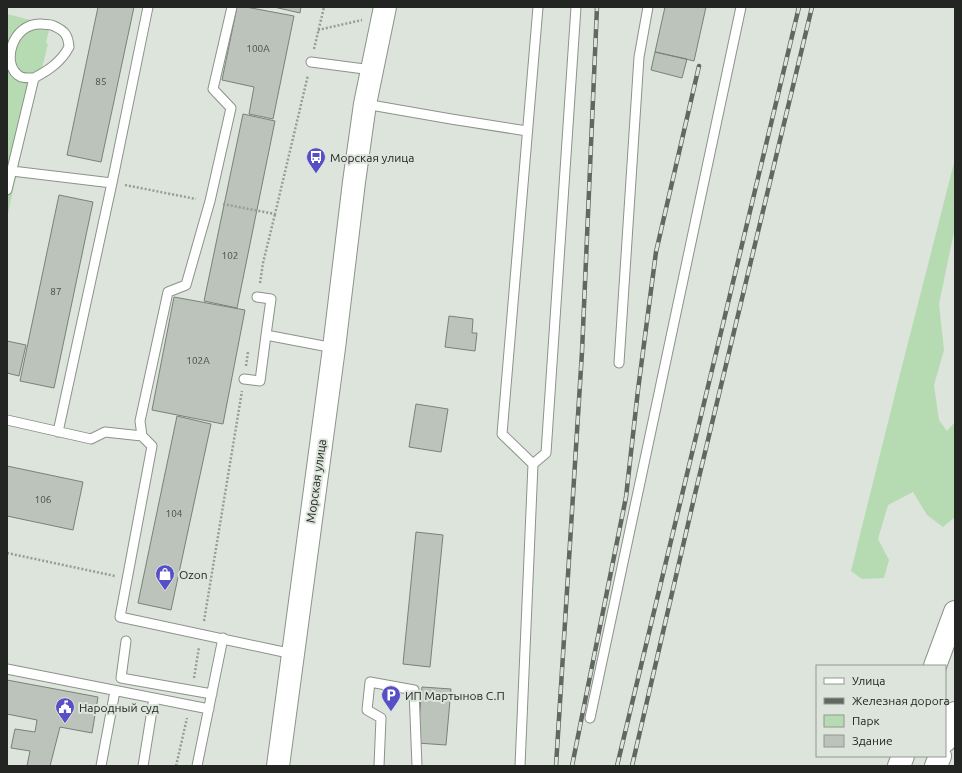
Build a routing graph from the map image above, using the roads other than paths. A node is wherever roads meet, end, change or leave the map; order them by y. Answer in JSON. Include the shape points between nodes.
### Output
{"nodes":[{"id":1,"x":148,"y":7,"type":"edge"},
{"id":2,"x":232,"y":7,"type":"edge"},
{"id":3,"x":385,"y":7,"type":"edge"},
{"id":4,"x":538,"y":7,"type":"edge"},
{"id":5,"x":576,"y":7,"type":"edge"},
{"id":6,"x":648,"y":7,"type":"edge"},
{"id":7,"x":741,"y":7,"type":"edge"},
{"id":8,"x":311,"y":62,"type":"road end"},
{"id":9,"x":372,"y":70,"type":"junction"},
{"id":10,"x":34,"y":78,"type":"junction"},
{"id":11,"x":365,"y":104,"type":"junction"},
{"id":12,"x":527,"y":131,"type":"junction"},
{"id":13,"x":12,"y":171,"type":"junction"},
{"id":14,"x":112,"y":183,"type":"junction"},
{"id":15,"x":7,"y":190,"type":"edge"},
{"id":16,"x":258,"y":297,"type":"road end"},
{"id":17,"x":266,"y":335,"type":"junction"},
{"id":18,"x":334,"y":348,"type":"junction"},
{"id":19,"x":619,"y":363,"type":"dead end"},
{"id":20,"x":244,"y":379,"type":"road end"},
{"id":21,"x":7,"y":420,"type":"edge"},
{"id":22,"x":58,"y":432,"type":"junction"},
{"id":23,"x":142,"y":436,"type":"junction"},
{"id":24,"x":534,"y":464,"type":"junction"},
{"id":25,"x":955,"y":612,"type":"edge"},
{"id":26,"x":223,"y":638,"type":"junction"},
{"id":27,"x":126,"y":641,"type":"dead end"},
{"id":28,"x":293,"y":654,"type":"junction"},
{"id":29,"x":935,"y":665,"type":"edge"},
{"id":30,"x":7,"y":669,"type":"edge"},
{"id":31,"x":115,"y":691,"type":"junction"},
{"id":32,"x":212,"y":694,"type":"junction"},
{"id":33,"x":154,"y":698,"type":"junction"},
{"id":34,"x":209,"y":708,"type":"junction"},
{"id":35,"x":955,"y":713,"type":"edge"},
{"id":36,"x":590,"y":718,"type":"dead end"},
{"id":37,"x":946,"y":738,"type":"edge"},
{"id":38,"x":101,"y":766,"type":"edge"},
{"id":39,"x":143,"y":766,"type":"edge"},
{"id":40,"x":197,"y":766,"type":"edge"},
{"id":41,"x":278,"y":766,"type":"edge"},
{"id":42,"x":379,"y":766,"type":"edge"},
{"id":43,"x":417,"y":766,"type":"edge"},
{"id":44,"x":520,"y":766,"type":"edge"}],
"edges":[{"from":1,"to":14,"type":"lane"},
{"from":2,"to":23,"type":"lane","via":[[213,89],[231,108],[210,201],[186,285],[168,292],[140,421]]},
{"from":3,"to":9,"type":"main road","name":"Морская улица"},
{"from":4,"to":12,"type":"lane"},
{"from":5,"to":24,"type":"lane","via":[[546,454]]},
{"from":6,"to":19,"type":"lane","via":[[639,57]]},
{"from":7,"to":36,"type":"lane"},
{"from":8,"to":9,"type":"lane"},
{"from":9,"to":11,"type":"main road","name":"Морская улица"},
{"from":10,"to":10,"type":"lane","via":[[59,61],[69,47],[68,38],[63,30],[52,25],[35,24],[28,26],[14,38],[8,56],[10,67],[22,77]]},
{"from":10,"to":13,"type":"lane"},
{"from":11,"to":12,"type":"lane"},
{"from":11,"to":18,"type":"main road","name":"Морская улица"},
{"from":12,"to":24,"type":"lane","via":[[502,434]]},
{"from":13,"to":14,"type":"lane"},
{"from":13,"to":15,"type":"lane"},
{"from":14,"to":22,"type":"lane"},
{"from":16,"to":17,"type":"lane","via":[[271,299]]},
{"from":17,"to":18,"type":"lane"},
{"from":17,"to":20,"type":"lane","via":[[260,381]]},
{"from":18,"to":28,"type":"main road","name":"Морская улица"},
{"from":21,"to":22,"type":"lane"},
{"from":22,"to":23,"type":"lane","via":[[91,439],[105,432]]},
{"from":23,"to":26,"type":"lane","via":[[152,446],[120,617]]},
{"from":24,"to":44,"type":"lane"},
{"from":25,"to":29,"type":"main road"},
{"from":26,"to":28,"type":"lane"},
{"from":26,"to":32,"type":"lane"},
{"from":27,"to":32,"type":"lane","via":[[121,678]]},
{"from":28,"to":41,"type":"main road","name":"Морская улица"},
{"from":30,"to":31,"type":"lane"},
{"from":31,"to":33,"type":"lane"},
{"from":31,"to":38,"type":"lane"},
{"from":32,"to":34,"type":"lane"},
{"from":33,"to":34,"type":"lane"},
{"from":33,"to":39,"type":"lane"},
{"from":34,"to":40,"type":"lane"},
{"from":35,"to":37,"type":"main road"},
{"from":42,"to":43,"type":"lane","via":[[381,718],[367,710],[370,682],[414,690]]}]}
